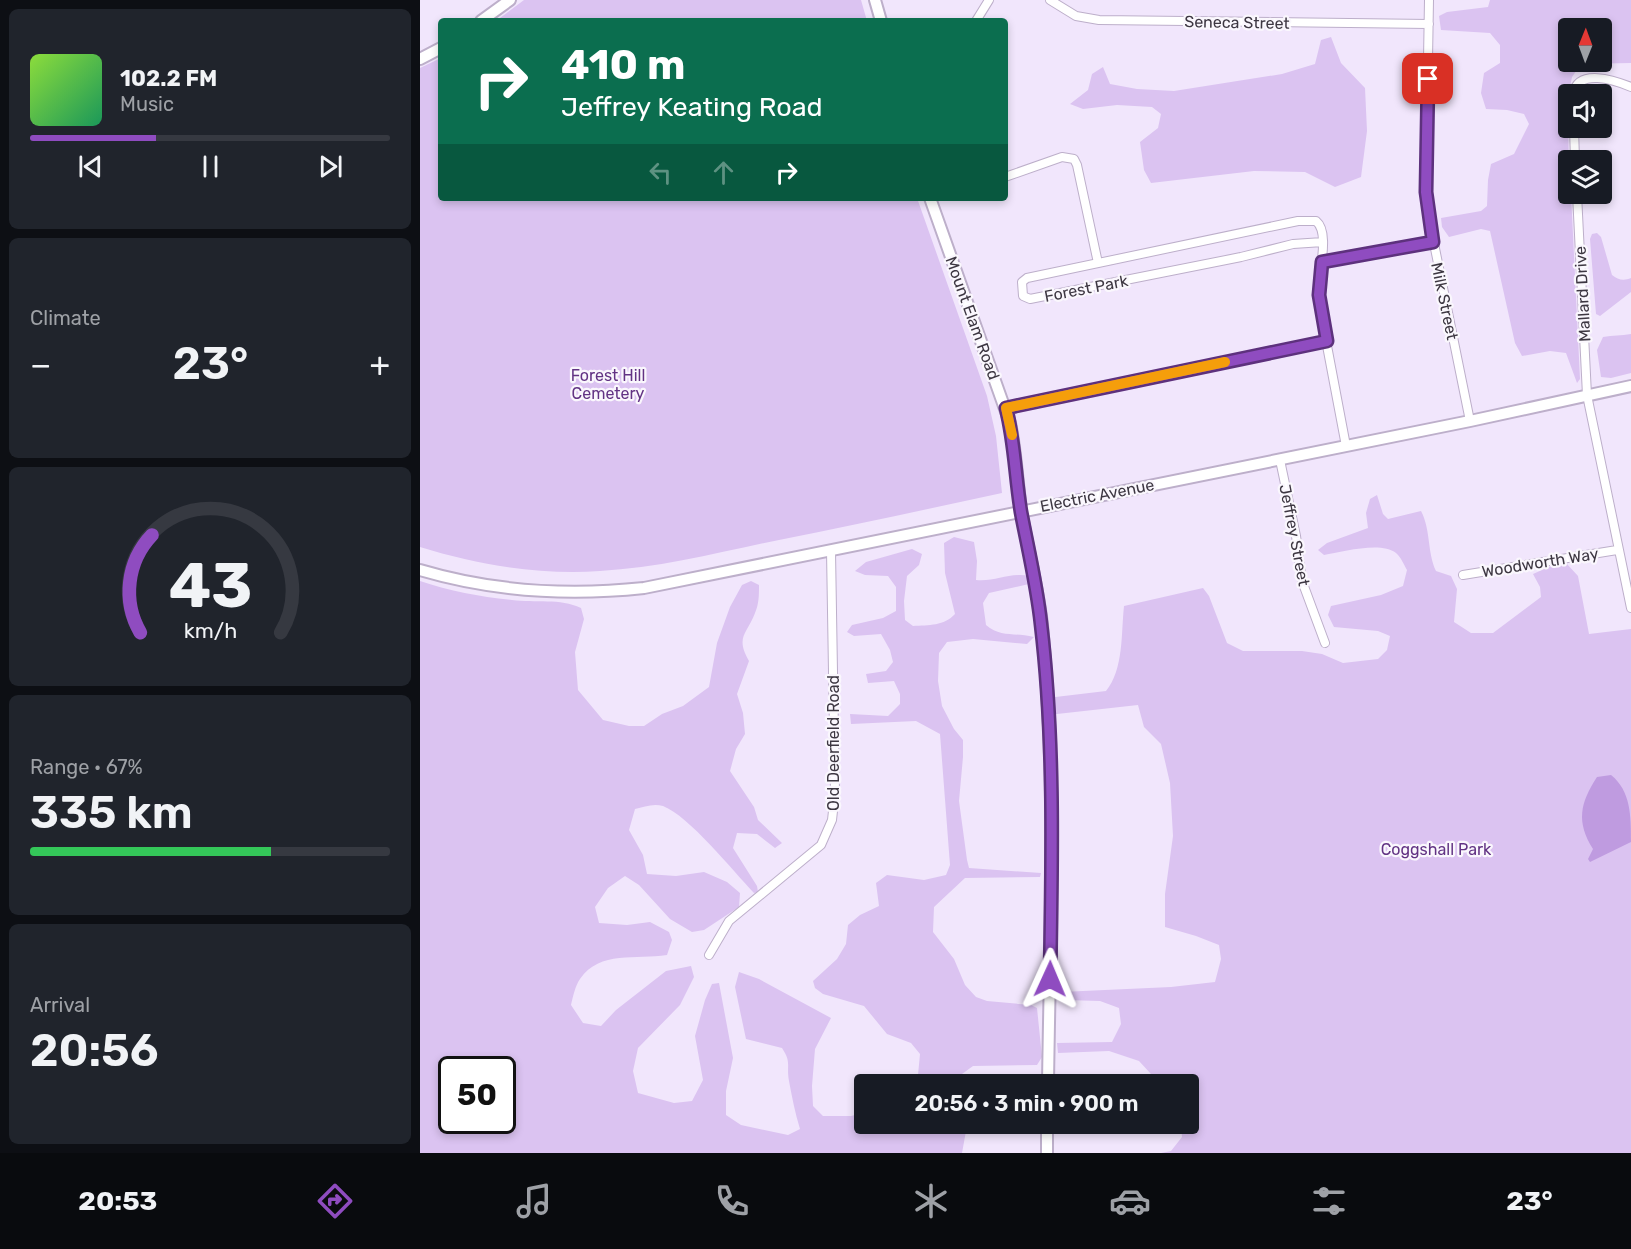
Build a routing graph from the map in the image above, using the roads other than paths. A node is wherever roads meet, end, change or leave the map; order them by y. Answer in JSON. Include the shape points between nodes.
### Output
{"nodes":[{"id":1,"x":510,"y":0,"type":"edge"},
{"id":2,"x":875,"y":0,"type":"edge"},
{"id":3,"x":989,"y":0,"type":"edge"},
{"id":4,"x":1050,"y":0,"type":"edge"},
{"id":5,"x":1429,"y":0,"type":"edge"},
{"id":6,"x":485,"y":18,"type":"edge"},
{"id":7,"x":880,"y":18,"type":"edge"},
{"id":8,"x":978,"y":18,"type":"edge"},
{"id":9,"x":1429,"y":24,"type":"junction"},
{"id":10,"x":438,"y":50,"type":"edge"},
{"id":11,"x":420,"y":59,"type":"edge"},
{"id":12,"x":1578,"y":84,"type":"edge"},
{"id":13,"x":1631,"y":87,"type":"edge"},
{"id":14,"x":1008,"y":176,"type":"edge"},
{"id":15,"x":931,"y":201,"type":"edge"},
{"id":16,"x":1577,"y":204,"type":"edge"},
{"id":17,"x":1323,"y":242,"type":"junction"},
{"id":18,"x":1433,"y":242,"type":"junction"},
{"id":19,"x":1322,"y":262,"type":"junction"},
{"id":20,"x":1098,"y":263,"type":"junction"},
{"id":21,"x":1327,"y":341,"type":"junction"},
{"id":22,"x":1631,"y":386,"type":"edge"},
{"id":23,"x":1587,"y":395,"type":"junction"},
{"id":24,"x":1006,"y":408,"type":"junction"},
{"id":25,"x":1470,"y":422,"type":"junction"},
{"id":26,"x":1346,"y":446,"type":"junction"},
{"id":27,"x":1280,"y":460,"type":"junction"},
{"id":28,"x":1021,"y":510,"type":"junction"},
{"id":29,"x":1617,"y":550,"type":"junction"},
{"id":30,"x":831,"y":551,"type":"junction"},
{"id":31,"x":420,"y":570,"type":"edge"},
{"id":32,"x":1462,"y":575,"type":"dead end"},
{"id":33,"x":1631,"y":608,"type":"edge"},
{"id":34,"x":1326,"y":643,"type":"dead end"},
{"id":35,"x":709,"y":955,"type":"dead end"},
{"id":36,"x":1048,"y":1074,"type":"edge"},
{"id":37,"x":1047,"y":1134,"type":"edge"},
{"id":38,"x":1047,"y":1153,"type":"edge"}],
"edges":[{"from":1,"to":6,"type":"main road"},
{"from":2,"to":7,"type":"main road"},
{"from":3,"to":8,"type":"street"},
{"from":4,"to":9,"type":"street","name":"Seneca Street","via":[[1076,16],[1099,20]]},
{"from":5,"to":9,"type":"street","name":"Milk Street"},
{"from":9,"to":18,"type":"street","name":"Milk Street","via":[[1426,180]]},
{"from":10,"to":11,"type":"main road"},
{"from":12,"to":13,"type":"street","via":[[1598,79]]},
{"from":14,"to":20,"type":"street","via":[[1072,157]]},
{"from":15,"to":24,"type":"main road","name":"Mount Elam Road"},
{"from":16,"to":23,"type":"street","name":"Mallard Drive"},
{"from":17,"to":19,"type":"street"},
{"from":17,"to":20,"type":"street","name":"Forest Park","via":[[1319,222],[1311,219]]},
{"from":17,"to":20,"type":"street","name":"Forest Park","via":[[1293,244],[1030,299],[1022,293],[1025,279]]},
{"from":18,"to":19,"type":"street"},
{"from":18,"to":25,"type":"street","name":"Milk Street"},
{"from":19,"to":21,"type":"street","via":[[1319,295]]},
{"from":21,"to":24,"type":"street"},
{"from":21,"to":26,"type":"street"},
{"from":22,"to":23,"type":"main road","name":"Electric Avenue"},
{"from":23,"to":25,"type":"main road","name":"Electric Avenue"},
{"from":23,"to":29,"type":"street","name":"Mallard Drive"},
{"from":24,"to":28,"type":"main road","name":"Mount Elam Road"},
{"from":25,"to":26,"type":"main road","name":"Electric Avenue"},
{"from":26,"to":27,"type":"main road","name":"Electric Avenue"},
{"from":27,"to":28,"type":"main road","name":"Electric Avenue"},
{"from":27,"to":34,"type":"street","name":"Jeffrey Street","via":[[1302,581]]},
{"from":28,"to":30,"type":"main road","name":"Electric Avenue"},
{"from":28,"to":36,"type":"main road","name":"Mount Elam Road","via":[[1042,625],[1051,773]]},
{"from":29,"to":32,"type":"street","name":"Woodworth Way"},
{"from":29,"to":33,"type":"street","name":"Mallard Drive"},
{"from":30,"to":31,"type":"main road","name":"Electric Avenue","via":[[673,583],[597,592],[503,588]]},
{"from":30,"to":35,"type":"street","name":"Old Deerfield Road","via":[[835,800],[831,825],[819,847],[729,921]]},
{"from":37,"to":38,"type":"main road"}]}
